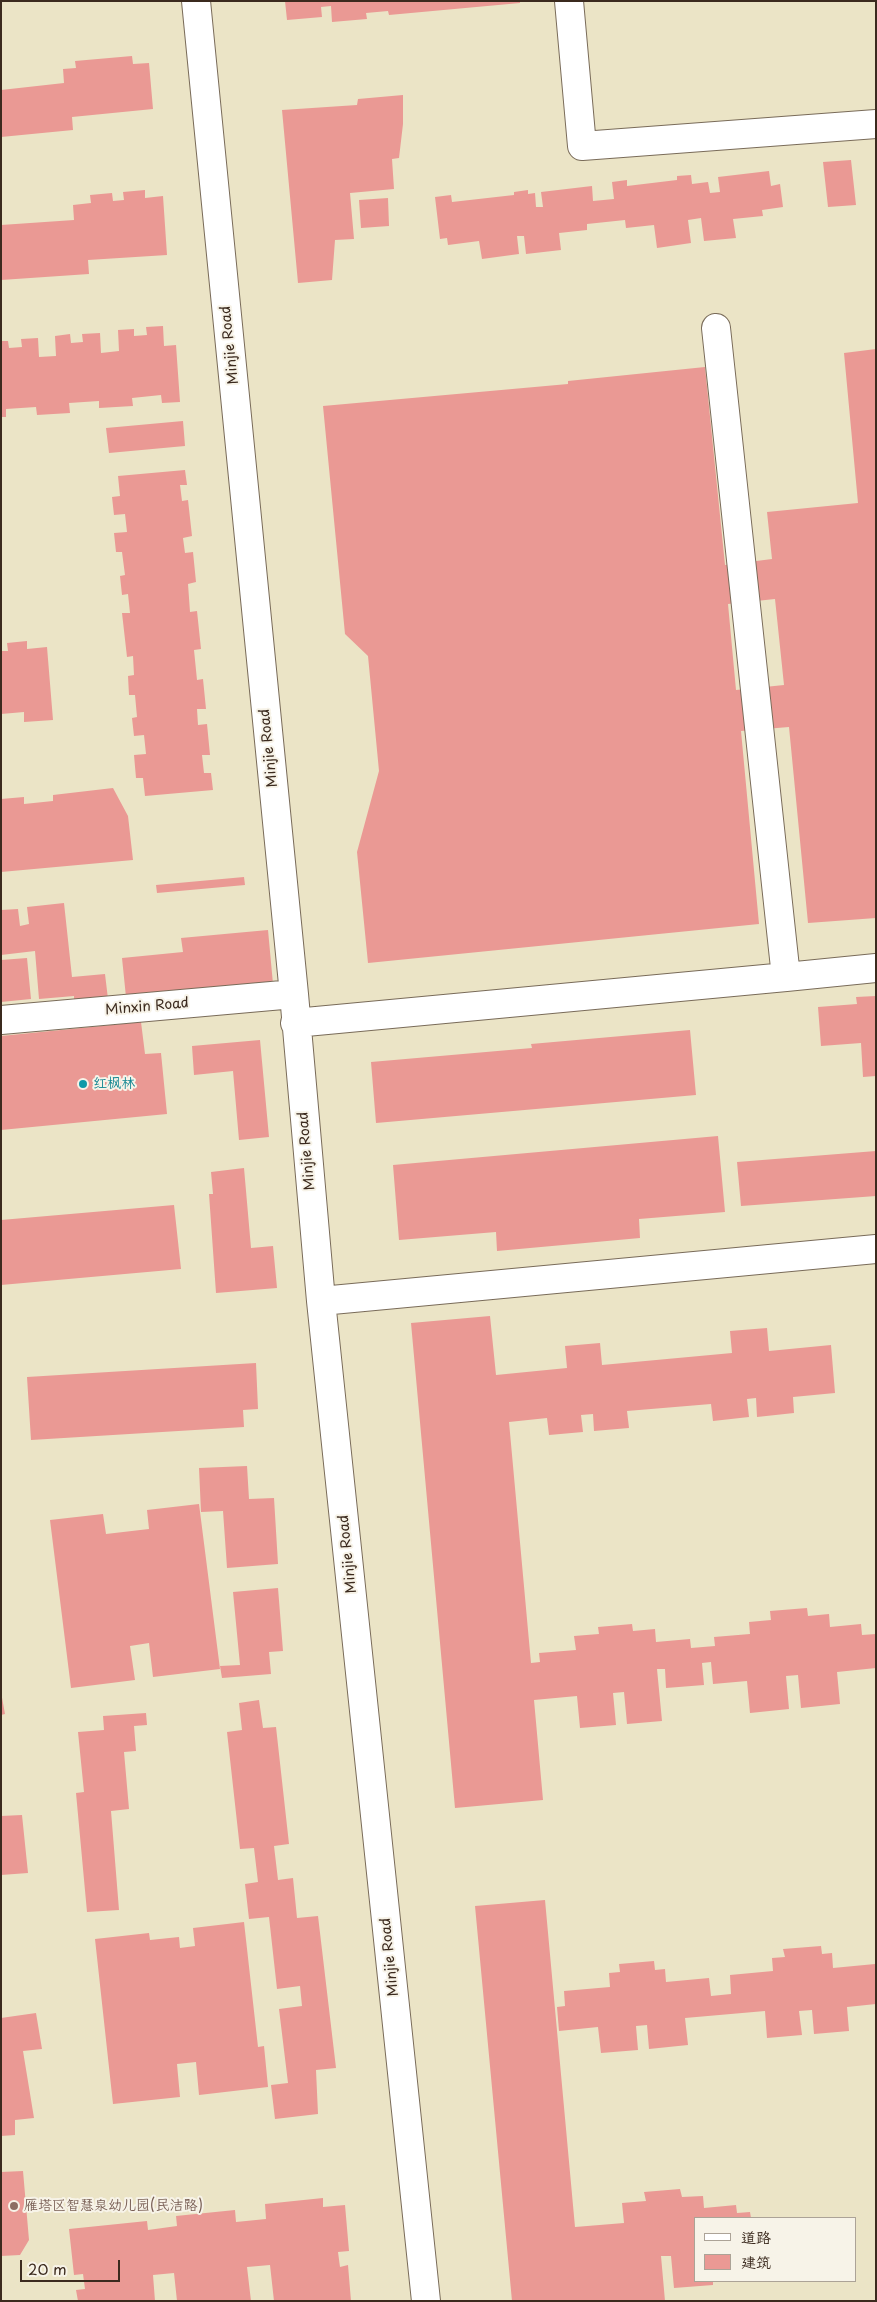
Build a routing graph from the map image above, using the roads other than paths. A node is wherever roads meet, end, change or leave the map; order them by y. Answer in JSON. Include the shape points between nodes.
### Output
{"nodes":[{"id":1,"x":196,"y":1,"type":"edge"},
{"id":2,"x":569,"y":1,"type":"edge"},
{"id":3,"x":876,"y":124,"type":"edge"},
{"id":4,"x":716,"y":328,"type":"dead end"},
{"id":5,"x":876,"y":968,"type":"edge"},
{"id":6,"x":786,"y":977,"type":"junction"},
{"id":7,"x":294,"y":994,"type":"junction"},
{"id":8,"x":1,"y":1020,"type":"edge"},
{"id":9,"x":295,"y":1023,"type":"junction"},
{"id":10,"x":876,"y":1249,"type":"edge"},
{"id":11,"x":321,"y":1301,"type":"junction"},
{"id":12,"x":426,"y":2301,"type":"edge"}],
"edges":[{"from":1,"to":7,"type":"street","name":"Minjie Road"},
{"from":2,"to":3,"type":"street","via":[[582,146]]},
{"from":4,"to":6,"type":"street"},
{"from":5,"to":6,"type":"street"},
{"from":6,"to":9,"type":"street"},
{"from":7,"to":8,"type":"street","name":"Minxin Road"},
{"from":7,"to":9,"type":"street","name":"Minjie Road"},
{"from":9,"to":11,"type":"street","name":"Minjie Road"},
{"from":10,"to":11,"type":"street"},
{"from":11,"to":12,"type":"street","name":"Minjie Road"}]}
